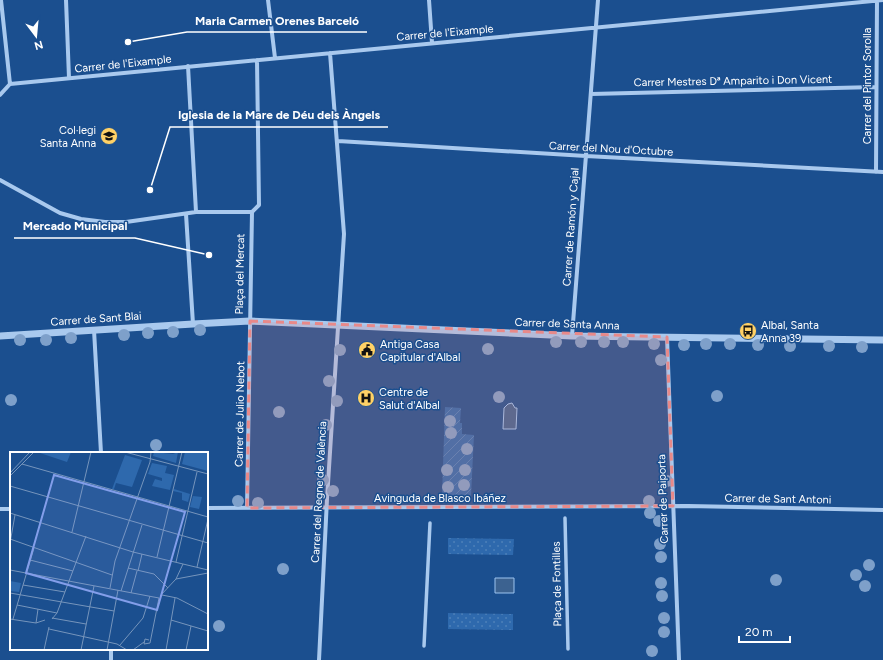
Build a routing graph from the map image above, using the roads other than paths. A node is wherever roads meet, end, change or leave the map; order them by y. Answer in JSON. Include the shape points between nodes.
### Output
{"nodes":[{"id":1,"x":1,"y":0,"type":"edge"},
{"id":2,"x":66,"y":0,"type":"edge"},
{"id":3,"x":268,"y":0,"type":"edge"},
{"id":4,"x":429,"y":0,"type":"edge"},
{"id":5,"x":598,"y":0,"type":"edge"},
{"id":6,"x":876,"y":0,"type":"edge"},
{"id":7,"x":883,"y":0,"type":"edge"},
{"id":8,"x":595,"y":28,"type":"junction"},
{"id":9,"x":432,"y":43,"type":"junction"},
{"id":10,"x":330,"y":53,"type":"junction"},
{"id":11,"x":275,"y":58,"type":"junction"},
{"id":12,"x":257,"y":60,"type":"junction"},
{"id":13,"x":188,"y":66,"type":"junction"},
{"id":14,"x":69,"y":78,"type":"junction"},
{"id":15,"x":10,"y":84,"type":"junction"},
{"id":16,"x":876,"y":87,"type":"junction"},
{"id":17,"x":591,"y":94,"type":"junction"},
{"id":18,"x":0,"y":95,"type":"edge"},
{"id":19,"x":338,"y":141,"type":"junction"},
{"id":20,"x":586,"y":156,"type":"junction"},
{"id":21,"x":876,"y":172,"type":"junction"},
{"id":22,"x":883,"y":172,"type":"edge"},
{"id":23,"x":0,"y":180,"type":"edge"},
{"id":24,"x":196,"y":212,"type":"junction"},
{"id":25,"x":252,"y":212,"type":"junction"},
{"id":26,"x":186,"y":214,"type":"junction"},
{"id":27,"x":250,"y":322,"type":"junction"},
{"id":28,"x":193,"y":324,"type":"junction"},
{"id":29,"x":338,"y":326,"type":"junction"},
{"id":30,"x":94,"y":330,"type":"junction"},
{"id":31,"x":0,"y":336,"type":"edge"},
{"id":32,"x":572,"y":336,"type":"junction"},
{"id":33,"x":667,"y":337,"type":"junction"},
{"id":34,"x":883,"y":340,"type":"edge"},
{"id":35,"x":101,"y":452,"type":"edge"},
{"id":36,"x":673,"y":506,"type":"junction"},
{"id":37,"x":326,"y":507,"type":"junction"},
{"id":38,"x":208,"y":508,"type":"edge"},
{"id":39,"x":247,"y":508,"type":"junction"},
{"id":40,"x":883,"y":510,"type":"edge"},
{"id":41,"x":565,"y":518,"type":"dead end"},
{"id":42,"x":430,"y":523,"type":"dead end"},
{"id":43,"x":424,"y":646,"type":"dead end"},
{"id":44,"x":568,"y":649,"type":"dead end"},
{"id":45,"x":319,"y":660,"type":"edge"},
{"id":46,"x":679,"y":660,"type":"edge"}],
"edges":[{"from":1,"to":15,"type":"street"},
{"from":2,"to":14,"type":"street"},
{"from":3,"to":11,"type":"street"},
{"from":4,"to":9,"type":"street"},
{"from":5,"to":8,"type":"street","name":"Carrer de Ramón y Cajal"},
{"from":6,"to":7,"type":"street","name":"Carrer de l'Eixample"},
{"from":6,"to":8,"type":"street","name":"Carrer de l'Eixample"},
{"from":6,"to":16,"type":"street","name":"Carrer del Pintor Sorolla"},
{"from":8,"to":9,"type":"street","name":"Carrer de l'Eixample"},
{"from":8,"to":17,"type":"street","name":"Carrer de Ramón y Cajal"},
{"from":9,"to":10,"type":"street","name":"Carrer de l'Eixample"},
{"from":10,"to":11,"type":"street","name":"Carrer de l'Eixample"},
{"from":10,"to":19,"type":"street","name":"Carrer del Regne de València"},
{"from":11,"to":12,"type":"street","name":"Carrer de l'Eixample"},
{"from":12,"to":13,"type":"street","name":"Carrer de l'Eixample"},
{"from":12,"to":25,"type":"street","name":"Plaça del Mercat","via":[[258,205]]},
{"from":13,"to":14,"type":"street","name":"Carrer de l'Eixample"},
{"from":13,"to":24,"type":"street"},
{"from":14,"to":15,"type":"street","name":"Carrer de l'Eixample"},
{"from":15,"to":18,"type":"street"},
{"from":16,"to":17,"type":"street","name":"Carrer Mestres Dª Amparito i Don Vicent"},
{"from":16,"to":21,"type":"street","name":"Carrer del Pintor Sorolla"},
{"from":17,"to":20,"type":"street","name":"Carrer de Ramón y Cajal"},
{"from":19,"to":20,"type":"street","name":"Carrer del Nou d'Octubre"},
{"from":19,"to":29,"type":"street","name":"Carrer del Regne de València","via":[[344,234]]},
{"from":20,"to":21,"type":"street","name":"Carrer del Nou d'Octubre"},
{"from":20,"to":32,"type":"street","name":"Carrer de Ramón y Cajal"},
{"from":21,"to":22,"type":"street","name":"Carrer del Nou d'Octubre"},
{"from":23,"to":26,"type":"street","via":[[60,214],[81,219],[126,222]]},
{"from":24,"to":25,"type":"street"},
{"from":24,"to":26,"type":"street"},
{"from":25,"to":27,"type":"street","name":"Plaça del Mercat"},
{"from":26,"to":28,"type":"street"},
{"from":27,"to":28,"type":"street","name":"Plaça del Mercat"},
{"from":27,"to":29,"type":"street","name":"Carrer de Santa Anna"},
{"from":27,"to":39,"type":"street","name":"Carrer de Julio Nebot"},
{"from":28,"to":30,"type":"street","name":"Carrer de Sant Blai"},
{"from":29,"to":32,"type":"street","name":"Carrer de Santa Anna"},
{"from":29,"to":37,"type":"street","name":"Carrer del Regne de València"},
{"from":30,"to":31,"type":"street","name":"Carrer de Sant Blai"},
{"from":30,"to":35,"type":"street"},
{"from":32,"to":33,"type":"street","name":"Carrer de Santa Anna"},
{"from":33,"to":34,"type":"street","name":"Carrer de Santa Anna"},
{"from":33,"to":36,"type":"street","name":"Carrer de Paiporta"},
{"from":36,"to":37,"type":"street","name":"Avinguda de Blasco Ibáñez"},
{"from":36,"to":40,"type":"street","name":"Carrer de Sant Antoni"},
{"from":36,"to":46,"type":"street","name":"Carrer de Paiporta"},
{"from":37,"to":39,"type":"street","name":"Avinguda de Blasco Ibáñez"},
{"from":37,"to":45,"type":"street","name":"Carrer del Regne de València"},
{"from":38,"to":39,"type":"street","name":"Avinguda de Blasco Ibáñez"},
{"from":41,"to":44,"type":"street","name":"Plaça de Fontilles"},
{"from":42,"to":43,"type":"street"}]}
